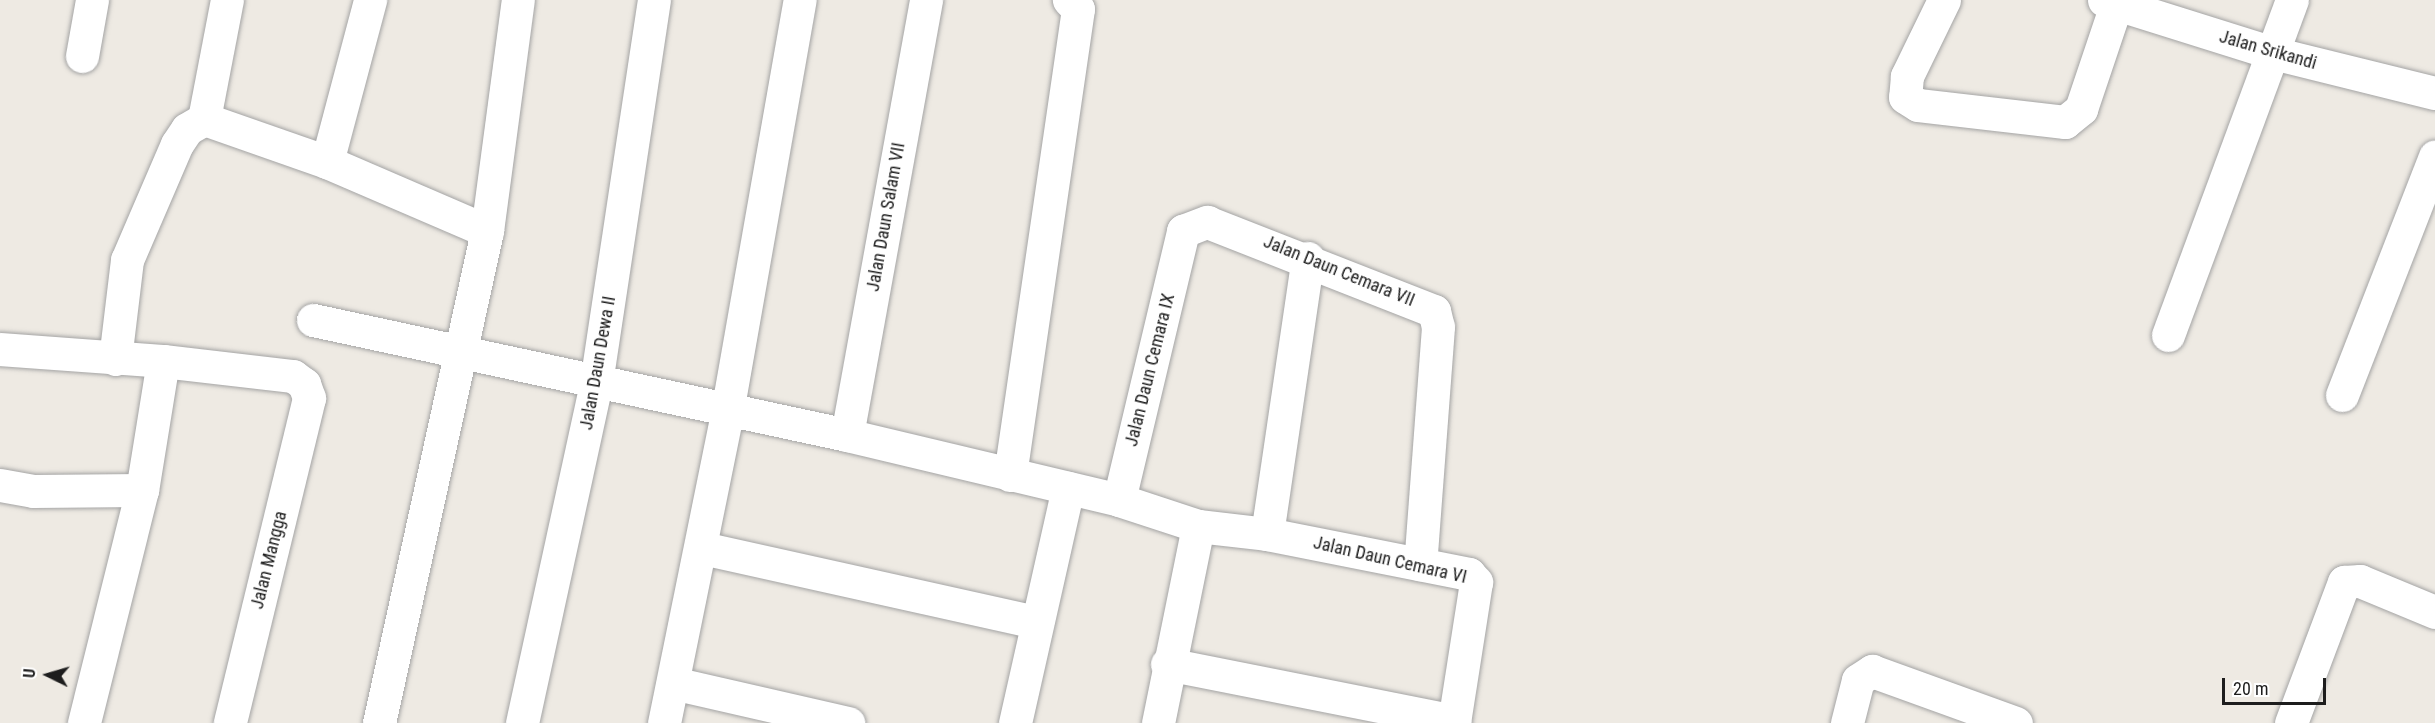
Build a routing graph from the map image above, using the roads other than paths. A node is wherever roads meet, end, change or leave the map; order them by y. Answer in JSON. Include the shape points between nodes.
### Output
{"nodes":[{"id":1,"x":92,"y":0,"type":"edge"},
{"id":2,"x":227,"y":0,"type":"edge"},
{"id":3,"x":370,"y":0,"type":"edge"},
{"id":4,"x":518,"y":0,"type":"edge"},
{"id":5,"x":654,"y":0,"type":"edge"},
{"id":6,"x":800,"y":0,"type":"edge"},
{"id":7,"x":926,"y":0,"type":"edge"},
{"id":8,"x":1068,"y":0,"type":"edge"},
{"id":9,"x":1944,"y":0,"type":"edge"},
{"id":10,"x":2292,"y":0,"type":"edge"},
{"id":11,"x":2110,"y":2,"type":"edge"},
{"id":12,"x":2273,"y":54,"type":"junction"},
{"id":13,"x":82,"y":56,"type":"dead end"},
{"id":14,"x":2435,"y":93,"type":"edge"},
{"id":15,"x":204,"y":119,"type":"junction"},
{"id":16,"x":2435,"y":156,"type":"edge"},
{"id":17,"x":327,"y":162,"type":"junction"},
{"id":18,"x":487,"y":231,"type":"junction"},
{"id":19,"x":1181,"y":241,"type":"joint"},
{"id":20,"x":1308,"y":258,"type":"junction"},
{"id":21,"x":313,"y":320,"type":"dead end"},
{"id":22,"x":2168,"y":335,"type":"dead end"},
{"id":23,"x":5,"y":350,"type":"edge"},
{"id":24,"x":464,"y":351,"type":"junction"},
{"id":25,"x":115,"y":359,"type":"junction"},
{"id":26,"x":163,"y":360,"type":"junction"},
{"id":27,"x":596,"y":383,"type":"junction"},
{"id":28,"x":2343,"y":395,"type":"dead end"},
{"id":29,"x":727,"y":412,"type":"junction"},
{"id":30,"x":847,"y":435,"type":"junction"},
{"id":31,"x":1010,"y":475,"type":"junction"},
{"id":32,"x":0,"y":485,"type":"edge"},
{"id":33,"x":1068,"y":488,"type":"junction"},
{"id":34,"x":142,"y":490,"type":"junction"},
{"id":35,"x":1119,"y":500,"type":"junction"},
{"id":36,"x":1198,"y":526,"type":"junction"},
{"id":37,"x":1268,"y":534,"type":"junction"},
{"id":38,"x":702,"y":548,"type":"junction"},
{"id":39,"x":1420,"y":564,"type":"junction"},
{"id":40,"x":2435,"y":612,"type":"edge"},
{"id":41,"x":1037,"y":622,"type":"junction"},
{"id":42,"x":1167,"y":664,"type":"junction"},
{"id":43,"x":673,"y":682,"type":"junction"},
{"id":44,"x":1454,"y":722,"type":"edge"},
{"id":45,"x":84,"y":723,"type":"edge"},
{"id":46,"x":230,"y":723,"type":"edge"},
{"id":47,"x":379,"y":723,"type":"edge"},
{"id":48,"x":522,"y":723,"type":"edge"},
{"id":49,"x":664,"y":723,"type":"edge"},
{"id":50,"x":848,"y":723,"type":"edge"},
{"id":51,"x":1015,"y":723,"type":"edge"},
{"id":52,"x":1158,"y":723,"type":"edge"},
{"id":53,"x":1847,"y":723,"type":"edge"},
{"id":54,"x":2016,"y":723,"type":"edge"},
{"id":55,"x":2291,"y":723,"type":"edge"}],
"edges":[{"from":1,"to":13,"type":"street"},
{"from":2,"to":15,"type":"street"},
{"from":3,"to":17,"type":"street"},
{"from":4,"to":18,"type":"street"},
{"from":5,"to":27,"type":"street","name":"Jalan Daun Dewa II"},
{"from":6,"to":29,"type":"street"},
{"from":7,"to":30,"type":"street","name":"Jalan Daun Salam VII"},
{"from":8,"to":31,"type":"street","via":[[1078,9]]},
{"from":9,"to":11,"type":"street","via":[[1906,76],[1905,97],[1918,105],[2065,122],[2081,109]]},
{"from":10,"to":12,"type":"street"},
{"from":11,"to":12,"type":"street","name":"Jalan Srikandi"},
{"from":12,"to":14,"type":"street","name":"Jalan Srikandi"},
{"from":12,"to":22,"type":"street"},
{"from":15,"to":17,"type":"street"},
{"from":15,"to":25,"type":"street","via":[[187,129],[177,144],[127,260]]},
{"from":16,"to":28,"type":"street"},
{"from":17,"to":18,"type":"street"},
{"from":18,"to":24,"type":"street"},
{"from":19,"to":20,"type":"street","name":"Jalan Daun Cemara VII","via":[[1190,224],[1207,222]]},
{"from":19,"to":35,"type":"street","name":"Jalan Daun Cemara IX"},
{"from":20,"to":37,"type":"street"},
{"from":20,"to":39,"type":"street","name":"Jalan Daun Cemara VII","via":[[1434,311],[1438,327]]},
{"from":21,"to":24,"type":"street","name":"Jalan Daun Cemara VI"},
{"from":23,"to":25,"type":"street"},
{"from":24,"to":27,"type":"street","name":"Jalan Daun Cemara VI"},
{"from":24,"to":47,"type":"street"},
{"from":25,"to":26,"type":"street"},
{"from":26,"to":34,"type":"street"},
{"from":26,"to":46,"type":"street","name":"Jalan Mangga","via":[[293,376],[304,384],[309,398]]},
{"from":27,"to":29,"type":"street","name":"Jalan Daun Cemara VI"},
{"from":27,"to":48,"type":"street","name":"Jalan Daun Dewa II"},
{"from":29,"to":30,"type":"street","name":"Jalan Daun Cemara VI"},
{"from":29,"to":38,"type":"street"},
{"from":30,"to":31,"type":"street","name":"Jalan Daun Cemara VI"},
{"from":31,"to":33,"type":"street","name":"Jalan Daun Cemara VI"},
{"from":32,"to":34,"type":"street","via":[[33,491]]},
{"from":33,"to":35,"type":"street","name":"Jalan Daun Cemara VI"},
{"from":33,"to":41,"type":"street"},
{"from":34,"to":45,"type":"street"},
{"from":35,"to":36,"type":"street","name":"Jalan Daun Cemara VI"},
{"from":36,"to":37,"type":"street","name":"Jalan Daun Cemara VI"},
{"from":36,"to":42,"type":"street"},
{"from":37,"to":39,"type":"street","name":"Jalan Daun Cemara VI"},
{"from":38,"to":41,"type":"street"},
{"from":38,"to":43,"type":"street"},
{"from":39,"to":44,"type":"street","name":"Jalan Daun Cemara VI","via":[[1469,574],[1476,582]]},
{"from":40,"to":55,"type":"street","via":[[2360,581],[2344,582]]},
{"from":41,"to":51,"type":"street"},
{"from":42,"to":44,"type":"street"},
{"from":42,"to":52,"type":"street"},
{"from":43,"to":49,"type":"street"},
{"from":43,"to":50,"type":"street"},
{"from":53,"to":54,"type":"street","via":[[1858,680],[1872,671]]}]}
